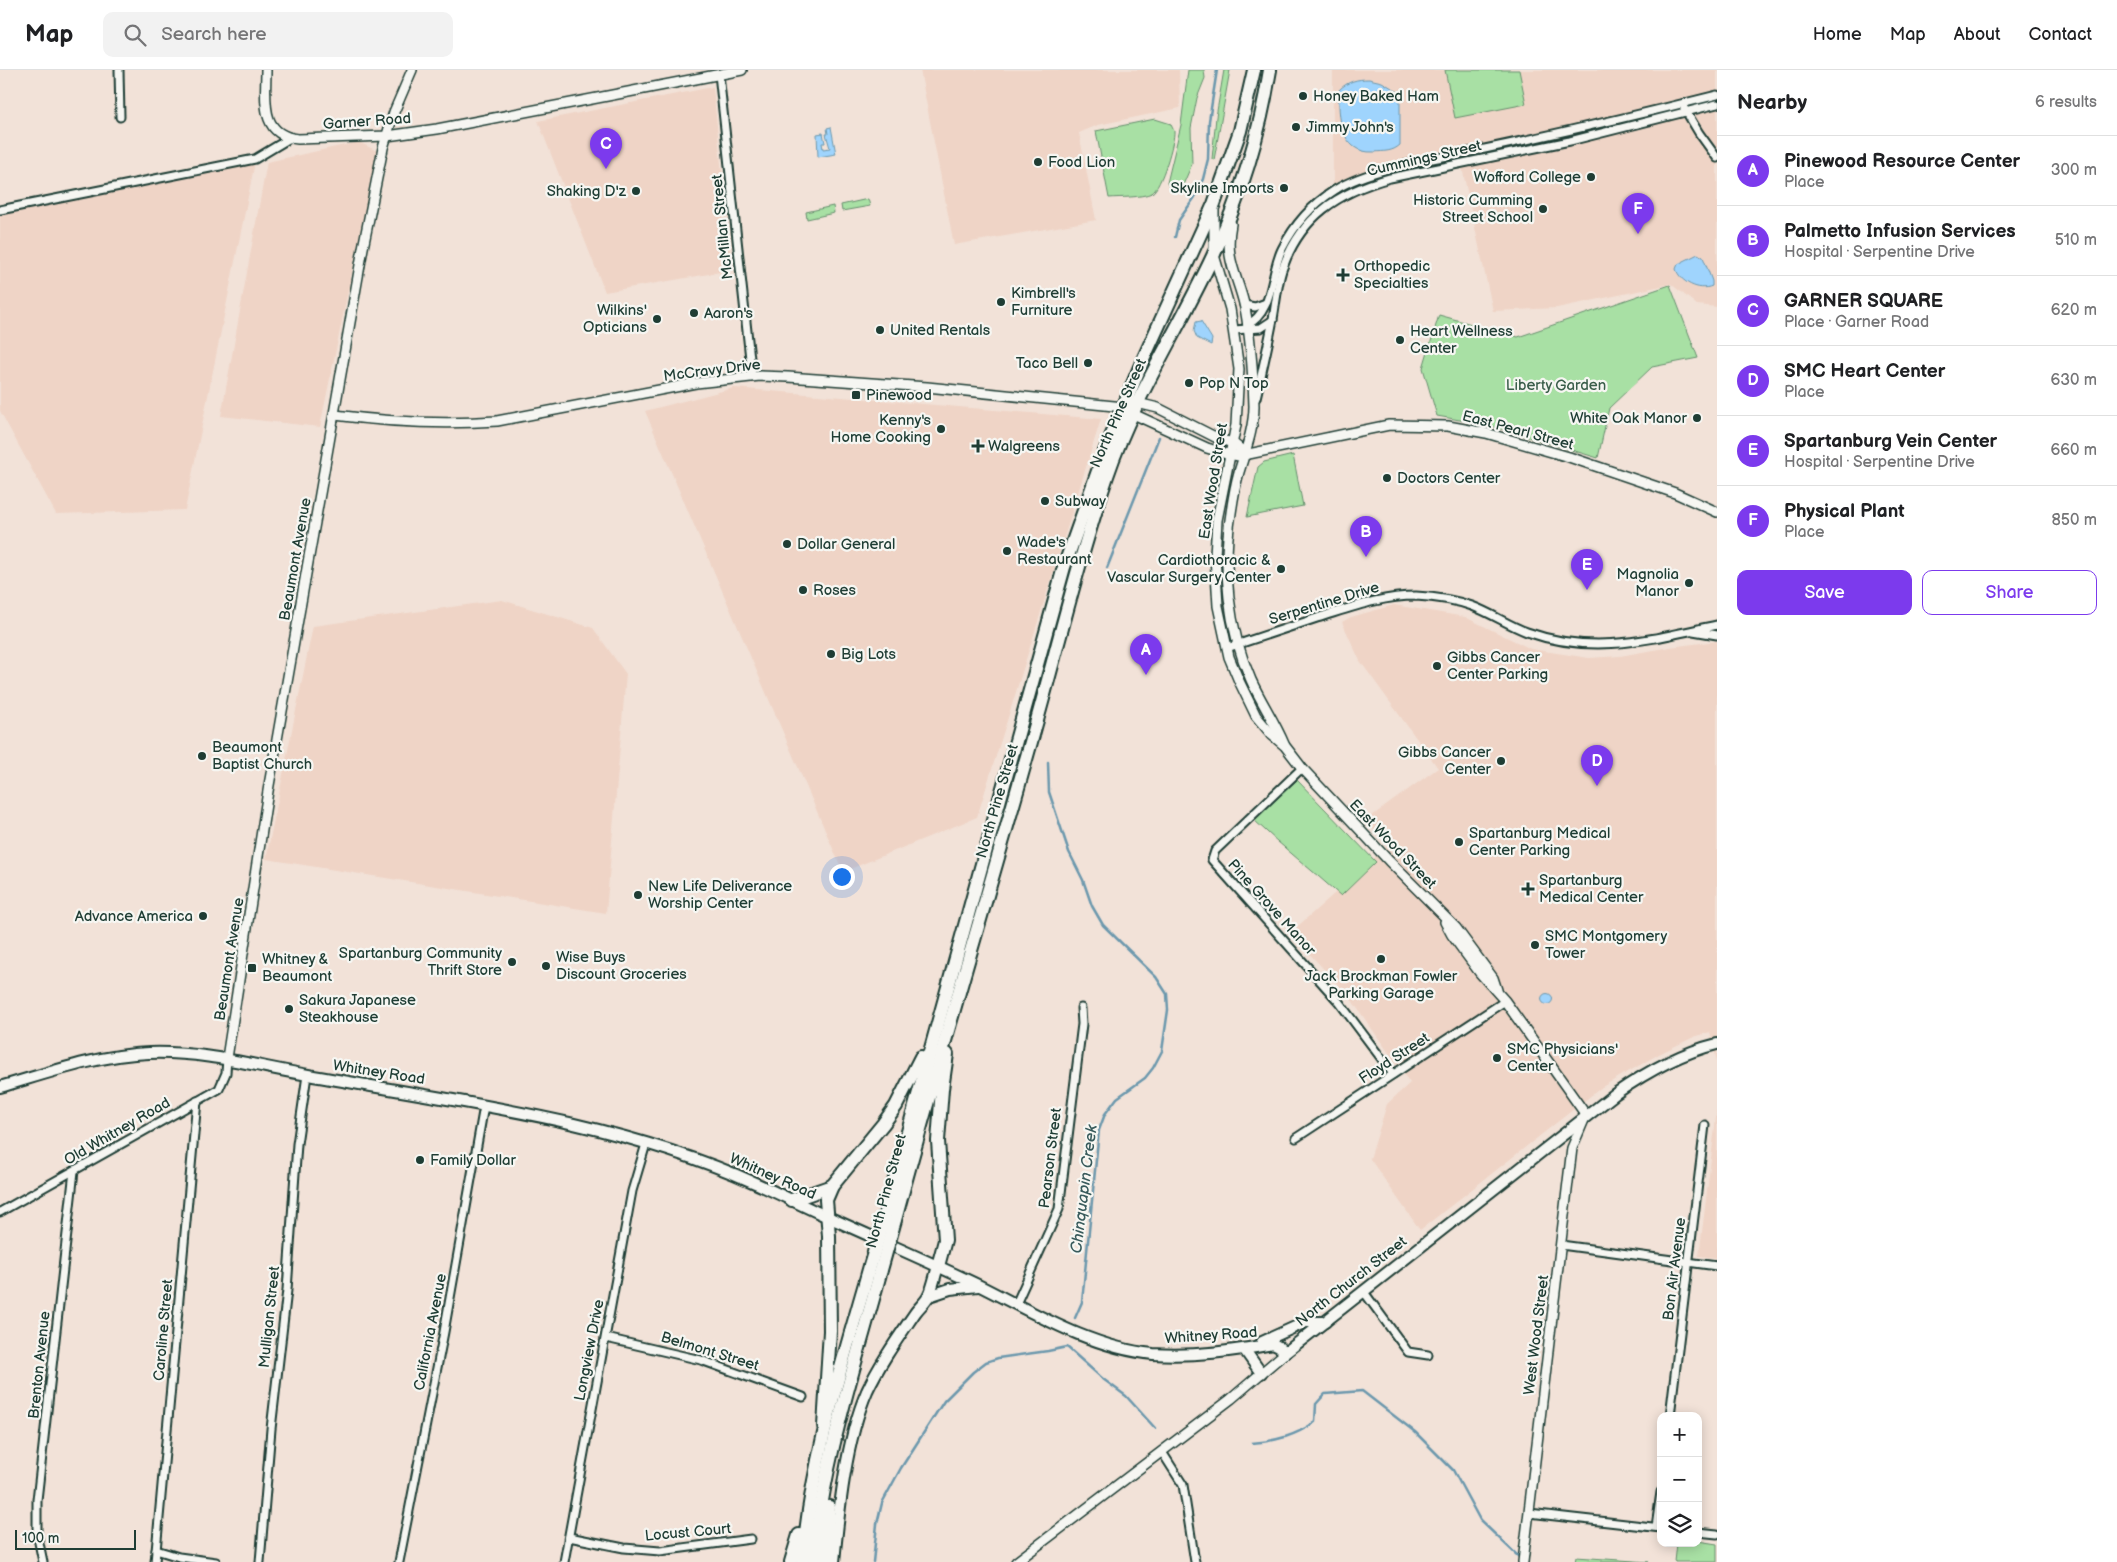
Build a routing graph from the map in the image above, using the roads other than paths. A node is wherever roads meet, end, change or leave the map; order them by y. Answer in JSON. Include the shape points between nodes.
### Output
{"nodes":[{"id":1,"x":119,"y":70,"type":"edge"},
{"id":2,"x":266,"y":70,"type":"edge"},
{"id":3,"x":412,"y":70,"type":"edge"},
{"id":4,"x":742,"y":70,"type":"edge"},
{"id":5,"x":1254,"y":70,"type":"edge"},
{"id":6,"x":1270,"y":70,"type":"edge"},
{"id":7,"x":719,"y":74,"type":"junction"},
{"id":8,"x":1717,"y":95,"type":"edge"},
{"id":9,"x":1683,"y":104,"type":"junction"},
{"id":10,"x":1717,"y":104,"type":"edge"},
{"id":11,"x":1686,"y":112,"type":"junction"},
{"id":12,"x":120,"y":117,"type":"dead end"},
{"id":13,"x":387,"y":136,"type":"junction"},
{"id":14,"x":290,"y":138,"type":"junction"},
{"id":15,"x":1717,"y":158,"type":"edge"},
{"id":16,"x":1236,"y":198,"type":"junction"},
{"id":17,"x":1214,"y":204,"type":"junction"},
{"id":18,"x":0,"y":210,"type":"edge"},
{"id":19,"x":1214,"y":255,"type":"junction"},
{"id":20,"x":1266,"y":303,"type":"junction"},
{"id":21,"x":1244,"y":305,"type":"junction"},
{"id":22,"x":1273,"y":320,"type":"junction"},
{"id":23,"x":1247,"y":327,"type":"junction"},
{"id":24,"x":1234,"y":330,"type":"junction"},
{"id":25,"x":1251,"y":358,"type":"junction"},
{"id":26,"x":1263,"y":369,"type":"junction"},
{"id":27,"x":752,"y":377,"type":"junction"},
{"id":28,"x":1139,"y":402,"type":"junction"},
{"id":29,"x":1254,"y":408,"type":"junction"},
{"id":30,"x":1128,"y":411,"type":"junction"},
{"id":31,"x":335,"y":415,"type":"junction"},
{"id":32,"x":1233,"y":443,"type":"junction"},
{"id":33,"x":1245,"y":453,"type":"junction"},
{"id":34,"x":1231,"y":455,"type":"junction"},
{"id":35,"x":1717,"y":512,"type":"edge"},
{"id":36,"x":1717,"y":625,"type":"edge"},
{"id":37,"x":1690,"y":630,"type":"junction"},
{"id":38,"x":1717,"y":635,"type":"edge"},
{"id":39,"x":1238,"y":644,"type":"junction"},
{"id":40,"x":1227,"y":648,"type":"junction"},
{"id":41,"x":1285,"y":746,"type":"junction"},
{"id":42,"x":1302,"y":768,"type":"junction"},
{"id":43,"x":1505,"y":1001,"type":"junction"},
{"id":44,"x":942,"y":1003,"type":"junction"},
{"id":45,"x":955,"y":1007,"type":"junction"},
{"id":46,"x":1082,"y":1008,"type":"dead end"},
{"id":47,"x":1717,"y":1044,"type":"edge"},
{"id":48,"x":227,"y":1058,"type":"junction"},
{"id":49,"x":1393,"y":1074,"type":"junction"},
{"id":50,"x":307,"y":1075,"type":"junction"},
{"id":51,"x":0,"y":1087,"type":"edge"},
{"id":52,"x":198,"y":1101,"type":"junction"},
{"id":53,"x":484,"y":1106,"type":"junction"},
{"id":54,"x":1586,"y":1115,"type":"junction"},
{"id":55,"x":1705,"y":1125,"type":"dead end"},
{"id":56,"x":1296,"y":1138,"type":"dead end"},
{"id":57,"x":646,"y":1144,"type":"junction"},
{"id":58,"x":74,"y":1171,"type":"junction"},
{"id":59,"x":832,"y":1186,"type":"junction"},
{"id":60,"x":792,"y":1200,"type":"junction"},
{"id":61,"x":0,"y":1212,"type":"edge"},
{"id":62,"x":827,"y":1217,"type":"junction"},
{"id":63,"x":890,"y":1217,"type":"junction"},
{"id":64,"x":1561,"y":1245,"type":"junction"},
{"id":65,"x":1688,"y":1262,"type":"junction"},
{"id":66,"x":938,"y":1266,"type":"junction"},
{"id":67,"x":1717,"y":1266,"type":"edge"},
{"id":68,"x":876,"y":1268,"type":"junction"},
{"id":69,"x":978,"y":1286,"type":"junction"},
{"id":70,"x":1364,"y":1292,"type":"junction"},
{"id":71,"x":929,"y":1296,"type":"junction"},
{"id":72,"x":1016,"y":1304,"type":"junction"},
{"id":73,"x":1325,"y":1322,"type":"junction"},
{"id":74,"x":606,"y":1338,"type":"junction"},
{"id":75,"x":1245,"y":1349,"type":"junction"},
{"id":76,"x":1285,"y":1354,"type":"junction"},
{"id":77,"x":1428,"y":1355,"type":"dead end"},
{"id":78,"x":1261,"y":1373,"type":"junction"},
{"id":79,"x":804,"y":1397,"type":"dead end"},
{"id":80,"x":1670,"y":1412,"type":"edge"},
{"id":81,"x":824,"y":1426,"type":"junction"},
{"id":82,"x":1162,"y":1452,"type":"junction"},
{"id":83,"x":828,"y":1476,"type":"junction"},
{"id":84,"x":809,"y":1501,"type":"junction"},
{"id":85,"x":1529,"y":1513,"type":"junction"},
{"id":86,"x":1657,"y":1527,"type":"edge"},
{"id":87,"x":1702,"y":1532,"type":"edge"},
{"id":88,"x":1717,"y":1534,"type":"edge"},
{"id":89,"x":569,"y":1537,"type":"junction"},
{"id":90,"x":751,"y":1539,"type":"dead end"},
{"id":91,"x":156,"y":1550,"type":"junction"},
{"id":92,"x":42,"y":1562,"type":"edge"},
{"id":93,"x":154,"y":1562,"type":"edge"},
{"id":94,"x":216,"y":1562,"type":"edge"},
{"id":95,"x":260,"y":1562,"type":"edge"},
{"id":96,"x":399,"y":1562,"type":"edge"},
{"id":97,"x":564,"y":1562,"type":"edge"},
{"id":98,"x":791,"y":1562,"type":"edge"},
{"id":99,"x":803,"y":1562,"type":"edge"},
{"id":100,"x":814,"y":1562,"type":"edge"},
{"id":101,"x":825,"y":1562,"type":"edge"},
{"id":102,"x":834,"y":1562,"type":"edge"},
{"id":103,"x":1016,"y":1562,"type":"edge"},
{"id":104,"x":1195,"y":1562,"type":"edge"},
{"id":105,"x":1523,"y":1562,"type":"edge"}],
"edges":[{"from":1,"to":12,"type":"street"},
{"from":2,"to":14,"type":"street","via":[[268,119],[277,132]]},
{"from":3,"to":13,"type":"street","name":"Beaumont Avenue"},
{"from":4,"to":7,"type":"street","name":"Garner Road"},
{"from":5,"to":17,"type":"highway","name":"North Pine Street","via":[[1240,131]]},
{"from":6,"to":16,"type":"highway","name":"North Pine Street","via":[[1265,102]]},
{"from":7,"to":13,"type":"street","name":"Garner Road","via":[[437,130]]},
{"from":7,"to":27,"type":"street","name":"McMillan Street"},
{"from":8,"to":9,"type":"street","name":"Cummings Street"},
{"from":9,"to":11,"type":"street"},
{"from":9,"to":20,"type":"street","name":"Cummings Street","via":[[1418,163],[1346,184],[1323,198],[1290,235],[1276,263]]},
{"from":10,"to":11,"type":"street","name":"Cummings Street"},
{"from":11,"to":15,"type":"street"},
{"from":11,"to":22,"type":"street","name":"Cummings Street","via":[[1579,139],[1390,178],[1338,198],[1310,221],[1294,244],[1282,272]]},
{"from":13,"to":14,"type":"street","name":"Garner Road"},
{"from":13,"to":31,"type":"street","name":"Beaumont Avenue","via":[[363,248]]},
{"from":14,"to":18,"type":"street","name":"Garner Road","via":[[255,159]]},
{"from":16,"to":19,"type":"highway","name":"North Pine Street"},
{"from":16,"to":21,"type":"street","name":"East Wood Street","via":[[1228,247]]},
{"from":17,"to":19,"type":"street","name":"East Wood Street"},
{"from":17,"to":30,"type":"highway","name":"North Pine Street","via":[[1148,348]]},
{"from":19,"to":24,"type":"street","name":"East Wood Street"},
{"from":19,"to":28,"type":"highway","name":"North Pine Street"},
{"from":20,"to":21,"type":"street","via":[[1255,307]]},
{"from":20,"to":23,"type":"street","name":"Cummings Street","via":[[1259,317]]},
{"from":21,"to":23,"type":"street","name":"East Wood Street"},
{"from":22,"to":23,"type":"street","via":[[1261,328]]},
{"from":22,"to":26,"type":"street","name":"Cummings Street"},
{"from":23,"to":24,"type":"street"},
{"from":23,"to":25,"type":"street","name":"East Wood Street"},
{"from":24,"to":32,"type":"street","name":"East Wood Street","via":[[1239,387]]},
{"from":25,"to":26,"type":"street"},
{"from":25,"to":29,"type":"street","name":"East Wood Street"},
{"from":26,"to":29,"type":"street","name":"Cummings Street"},
{"from":27,"to":30,"type":"street","name":"McCravy Drive","via":[[788,376],[909,386]]},
{"from":27,"to":31,"type":"street","name":"McCravy Drive","via":[[696,383],[489,421],[433,422]]},
{"from":28,"to":30,"type":"highway","name":"North Pine Street"},
{"from":28,"to":32,"type":"street"},
{"from":29,"to":33,"type":"street","name":"East Wood Street"},
{"from":30,"to":34,"type":"street","name":"East Pearl Street","via":[[1207,448]]},
{"from":30,"to":44,"type":"highway","name":"North Pine Street","via":[[1093,484],[1064,567]]},
{"from":30,"to":45,"type":"highway","name":"North Pine Street","via":[[1073,581],[1032,739]]},
{"from":31,"to":48,"type":"street","name":"Beaumont Avenue","via":[[268,790]]},
{"from":32,"to":33,"type":"street"},
{"from":32,"to":34,"type":"street","name":"East Wood Street"},
{"from":33,"to":34,"type":"street","name":"East Pearl Street"},
{"from":33,"to":35,"type":"street","name":"East Pearl Street","via":[[1389,425],[1448,426],[1486,433],[1573,459],[1675,493]]},
{"from":33,"to":39,"type":"street","name":"East Wood Street","via":[[1235,489],[1228,539],[1229,602]]},
{"from":34,"to":40,"type":"street","name":"East Wood Street","via":[[1218,520],[1215,556],[1218,606]]},
{"from":36,"to":37,"type":"street","name":"Serpentine Drive"},
{"from":37,"to":38,"type":"street","name":"Serpentine Drive"},
{"from":37,"to":39,"type":"street","name":"Serpentine Drive","via":[[1629,643],[1577,643],[1526,632],[1459,602],[1402,596],[1370,601]]},
{"from":39,"to":40,"type":"street","name":"Serpentine Drive"},
{"from":39,"to":41,"type":"street","name":"East Wood Street","via":[[1250,677]]},
{"from":40,"to":41,"type":"street","name":"East Wood Street","via":[[1256,716]]},
{"from":41,"to":42,"type":"street","name":"East Wood Street"},
{"from":42,"to":43,"type":"street","name":"East Wood Street","via":[[1442,916],[1480,973]]},
{"from":42,"to":49,"type":"street","name":"Pine Grove Manor","via":[[1215,851],[1212,860],[1334,996]]},
{"from":43,"to":49,"type":"street","name":"Floyd Street"},
{"from":43,"to":54,"type":"street","name":"East Wood Street"},
{"from":44,"to":59,"type":"highway","via":[[915,1070],[896,1106]]},
{"from":44,"to":63,"type":"highway","name":"North Pine Street"},
{"from":45,"to":63,"type":"highway","name":"North Pine Street"},
{"from":45,"to":66,"type":"highway","via":[[939,1115],[938,1166],[945,1240]]},
{"from":46,"to":72,"type":"street","name":"Pearson Street","via":[[1059,1209]]},
{"from":47,"to":54,"type":"main road","name":"North Church Street","via":[[1640,1076]]},
{"from":48,"to":50,"type":"main road","name":"Whitney Road"},
{"from":48,"to":51,"type":"main road","name":"Whitney Road","via":[[140,1054],[81,1063]]},
{"from":48,"to":52,"type":"street","name":"Old Whitney Road","via":[[226,1073],[219,1089]]},
{"from":49,"to":56,"type":"street","name":"Floyd Street"},
{"from":50,"to":53,"type":"main road","name":"Whitney Road"},
{"from":50,"to":95,"type":"street","name":"Mulligan Street","via":[[297,1144],[287,1290]]},
{"from":52,"to":58,"type":"street","name":"Old Whitney Road"},
{"from":52,"to":91,"type":"street","name":"Caroline Street"},
{"from":53,"to":57,"type":"main road","name":"Whitney Road","via":[[582,1126]]},
{"from":53,"to":96,"type":"street","name":"California Avenue"},
{"from":54,"to":64,"type":"street","name":"West Wood Street","via":[[1572,1148]]},
{"from":54,"to":70,"type":"main road","name":"North Church Street"},
{"from":55,"to":65,"type":"street","name":"Bon Air Avenue"},
{"from":57,"to":60,"type":"main road","name":"Whitney Road","via":[[706,1162]]},
{"from":57,"to":74,"type":"street","name":"Longview Drive","via":[[632,1191]]},
{"from":58,"to":61,"type":"street","name":"Old Whitney Road"},
{"from":58,"to":92,"type":"street","name":"Brenton Avenue","via":[[37,1500],[37,1533]]},
{"from":59,"to":60,"type":"highway"},
{"from":59,"to":62,"type":"highway","via":[[826,1200]]},
{"from":60,"to":62,"type":"main road","name":"Whitney Road"},
{"from":62,"to":66,"type":"main road","name":"Whitney Road"},
{"from":62,"to":81,"type":"highway","via":[[830,1331]]},
{"from":63,"to":68,"type":"highway","name":"North Pine Street","bridge":true},
{"from":64,"to":65,"type":"street"},
{"from":64,"to":85,"type":"street","name":"West Wood Street"},
{"from":65,"to":67,"type":"street"},
{"from":65,"to":80,"type":"street","name":"Bon Air Avenue"},
{"from":66,"to":69,"type":"main road","name":"Whitney Road"},
{"from":66,"to":71,"type":"main road"},
{"from":68,"to":81,"type":"highway","name":"North Pine Street"},
{"from":68,"to":83,"type":"highway","name":"North Pine Street"},
{"from":69,"to":71,"type":"main road","via":[[950,1289]]},
{"from":69,"to":72,"type":"main road","name":"Whitney Road"},
{"from":70,"to":73,"type":"main road","name":"North Church Street"},
{"from":70,"to":77,"type":"street","via":[[1408,1352]]},
{"from":71,"to":102,"type":"main road","via":[[890,1351],[860,1409],[841,1503]]},
{"from":72,"to":75,"type":"main road","name":"Whitney Road","via":[[1075,1332],[1152,1354]]},
{"from":73,"to":75,"type":"main road","via":[[1306,1322]]},
{"from":73,"to":76,"type":"main road","name":"North Church Street"},
{"from":74,"to":79,"type":"street","name":"Belmont Street","via":[[701,1360]]},
{"from":74,"to":89,"type":"street","name":"Longview Drive"},
{"from":75,"to":76,"type":"main road","name":"Whitney Road","via":[[1273,1344]]},
{"from":75,"to":78,"type":"main road"},
{"from":76,"to":78,"type":"street","name":"North Church Street"},
{"from":78,"to":82,"type":"street","name":"North Church Street"},
{"from":81,"to":84,"type":"highway","name":"North Pine Street"},
{"from":82,"to":103,"type":"street","name":"North Church Street"},
{"from":82,"to":104,"type":"street","via":[[1183,1485]]},
{"from":83,"to":100,"type":"highway","name":"North Pine Street","via":[[816,1534]]},
{"from":83,"to":101,"type":"highway","via":[[830,1497]]},
{"from":84,"to":98,"type":"highway"},
{"from":84,"to":99,"type":"highway","name":"North Pine Street"},
{"from":85,"to":86,"type":"street"},
{"from":85,"to":105,"type":"street","name":"West Wood Street"},
{"from":87,"to":88,"type":"street"},
{"from":89,"to":90,"type":"street","name":"Locust Court","via":[[653,1551]]},
{"from":89,"to":97,"type":"street","name":"Longview Drive"},
{"from":91,"to":93,"type":"street","name":"Caroline Street"},
{"from":91,"to":94,"type":"street"}]}
